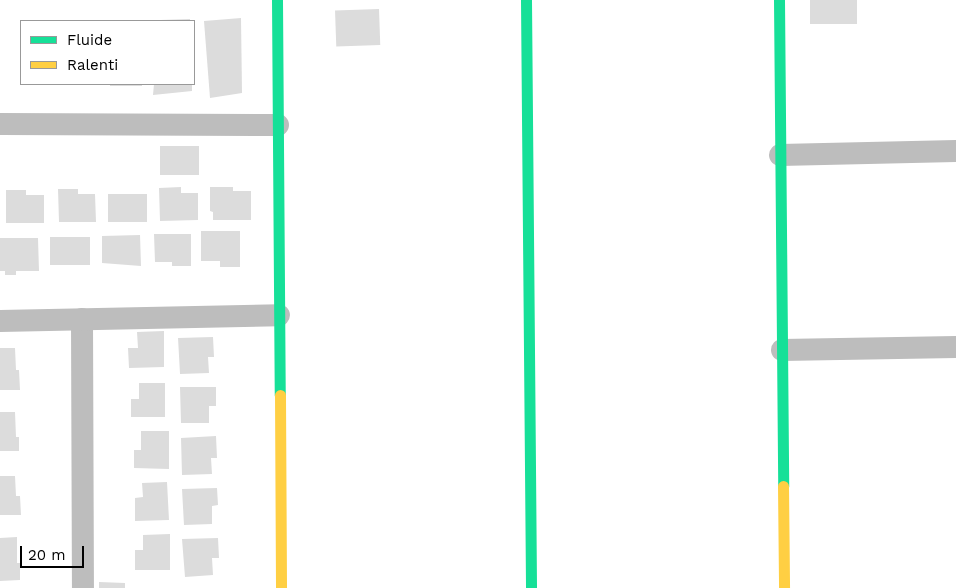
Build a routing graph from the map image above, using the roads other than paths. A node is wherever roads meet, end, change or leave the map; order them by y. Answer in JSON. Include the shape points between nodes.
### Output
{"nodes":[{"id":1,"x":277,"y":0,"type":"edge"},
{"id":2,"x":526,"y":0,"type":"edge"},
{"id":3,"x":779,"y":0,"type":"edge"},
{"id":4,"x":0,"y":124,"type":"edge"},
{"id":5,"x":278,"y":124,"type":"junction"},
{"id":6,"x":956,"y":152,"type":"edge"},
{"id":7,"x":780,"y":155,"type":"junction"},
{"id":8,"x":279,"y":315,"type":"junction"},
{"id":9,"x":82,"y":319,"type":"junction"},
{"id":10,"x":0,"y":321,"type":"edge"},
{"id":11,"x":956,"y":346,"type":"edge"},
{"id":12,"x":782,"y":350,"type":"junction"},
{"id":13,"x":83,"y":588,"type":"edge"},
{"id":14,"x":281,"y":588,"type":"edge"},
{"id":15,"x":530,"y":588,"type":"edge"},
{"id":16,"x":784,"y":588,"type":"edge"}],
"edges":[{"from":1,"to":5,"type":"street"},
{"from":2,"to":15,"type":"street"},
{"from":3,"to":7,"type":"street"},
{"from":4,"to":5,"type":"street"},
{"from":5,"to":8,"type":"street"},
{"from":6,"to":7,"type":"street"},
{"from":7,"to":12,"type":"street"},
{"from":8,"to":9,"type":"street"},
{"from":8,"to":14,"type":"street"},
{"from":9,"to":10,"type":"street"},
{"from":9,"to":13,"type":"street"},
{"from":11,"to":12,"type":"street"},
{"from":12,"to":16,"type":"street"}]}
